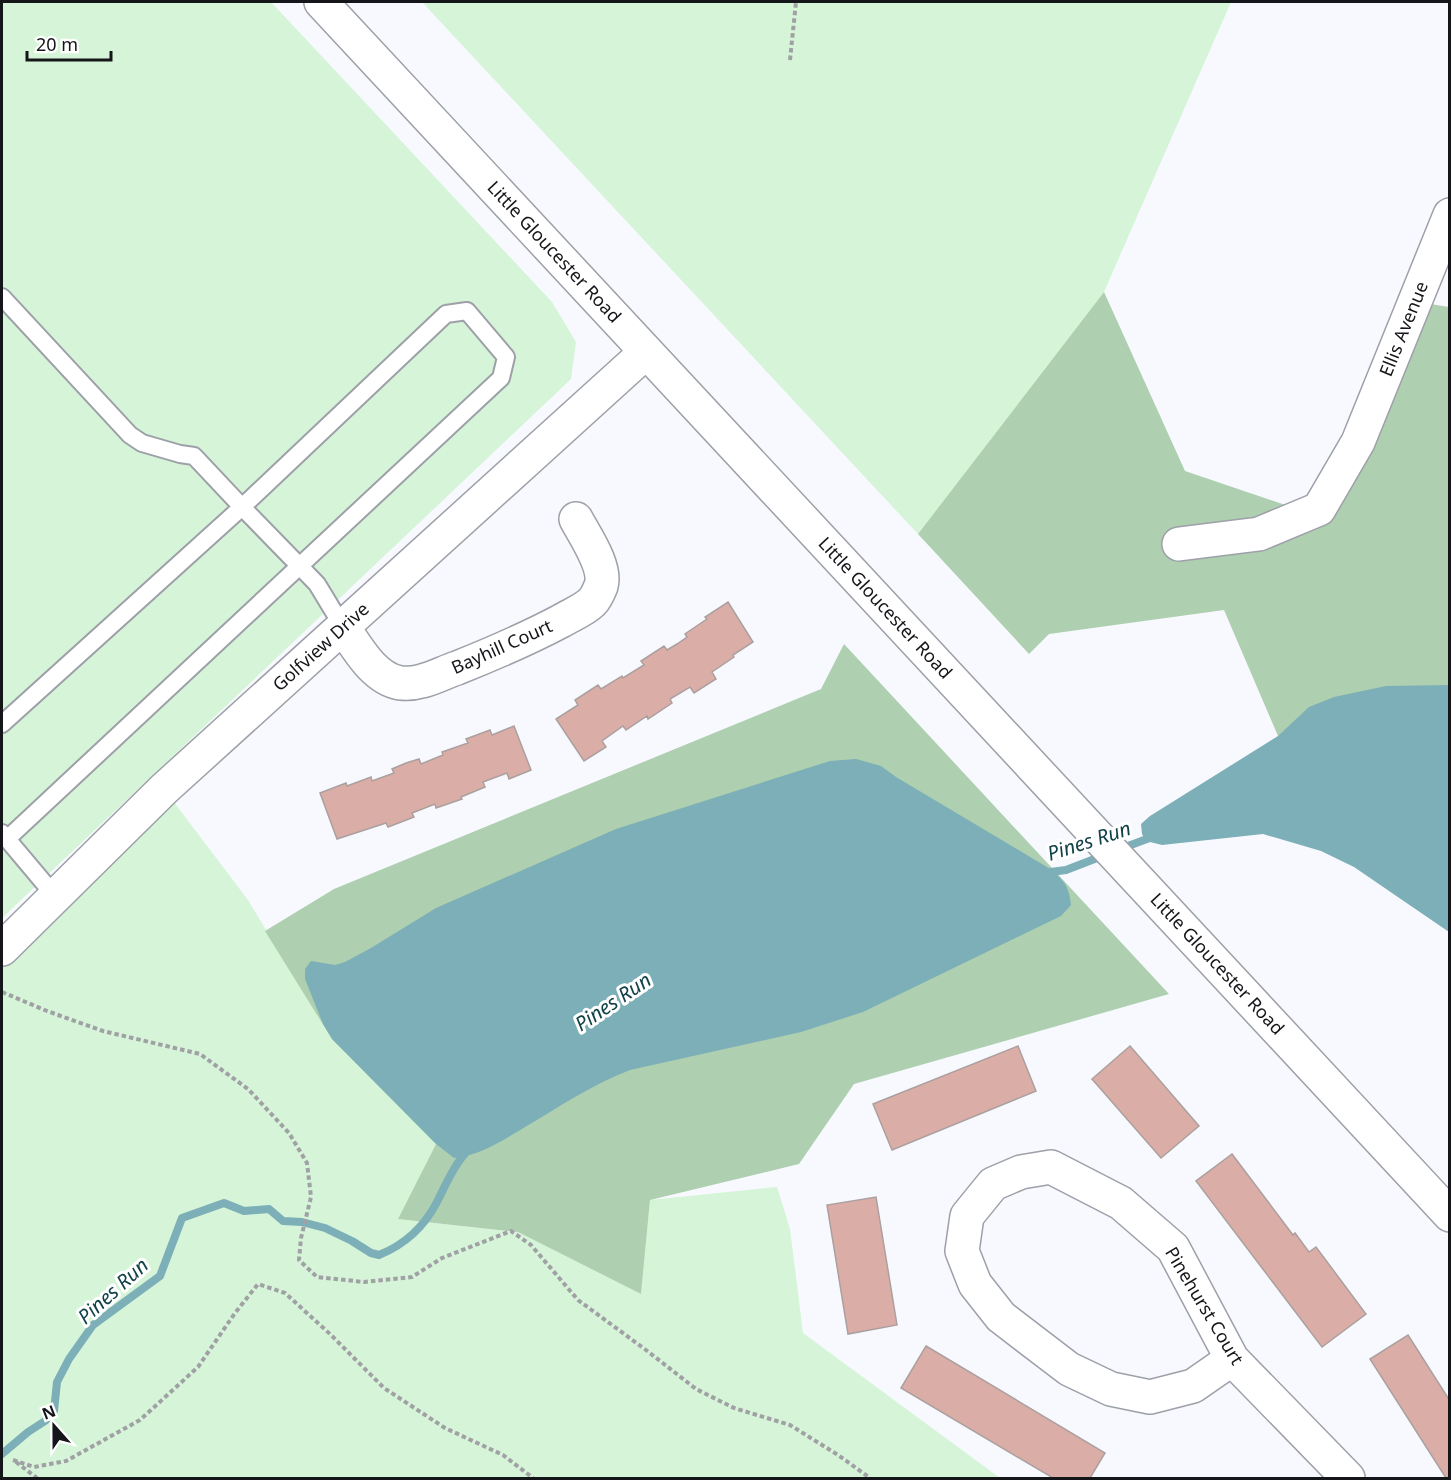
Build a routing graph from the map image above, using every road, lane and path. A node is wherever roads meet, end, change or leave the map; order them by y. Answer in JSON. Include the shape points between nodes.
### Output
{"nodes":[{"id":1,"x":321,"y":2,"type":"edge"},
{"id":2,"x":796,"y":2,"type":"edge"},
{"id":3,"x":790,"y":60,"type":"dead end"},
{"id":4,"x":1449,"y":215,"type":"edge"},
{"id":5,"x":2,"y":297,"type":"edge"},
{"id":6,"x":646,"y":352,"type":"junction"},
{"id":7,"x":242,"y":507,"type":"junction"},
{"id":8,"x":576,"y":519,"type":"dead end"},
{"id":9,"x":1179,"y":544,"type":"dead end"},
{"id":10,"x":299,"y":566,"type":"junction"},
{"id":11,"x":343,"y":627,"type":"junction"},
{"id":12,"x":2,"y":724,"type":"edge"},
{"id":13,"x":4,"y":836,"type":"edge"},
{"id":14,"x":55,"y":897,"type":"junction"},
{"id":15,"x":2,"y":949,"type":"edge"},
{"id":16,"x":2,"y":992,"type":"edge"},
{"id":17,"x":1449,"y":1215,"type":"edge"},
{"id":18,"x":1232,"y":1359,"type":"junction"},
{"id":19,"x":37,"y":1479,"type":"edge"},
{"id":20,"x":534,"y":1479,"type":"edge"},
{"id":21,"x":870,"y":1479,"type":"edge"},
{"id":22,"x":1348,"y":1479,"type":"edge"}],
"edges":[{"from":1,"to":6,"type":"street","name":"Little Gloucester Road"},
{"from":2,"to":3,"type":"path"},
{"from":4,"to":9,"type":"street","name":"Ellis Avenue","via":[[1358,442],[1319,508],[1259,534]]},
{"from":5,"to":7,"type":"lane","via":[[130,435],[142,443],[194,456]]},
{"from":6,"to":11,"type":"street","name":"Golfview Drive"},
{"from":6,"to":17,"type":"street","name":"Little Gloucester Road"},
{"from":7,"to":10,"type":"lane"},
{"from":7,"to":10,"type":"lane","via":[[446,314],[467,311],[506,357],[501,378]]},
{"from":7,"to":12,"type":"lane"},
{"from":8,"to":11,"type":"street","name":"Bayhill Court","via":[[602,572],[598,593],[581,610],[492,654],[422,681],[397,683],[370,664]]},
{"from":10,"to":11,"type":"lane","via":[[317,584]]},
{"from":10,"to":13,"type":"lane"},
{"from":11,"to":14,"type":"street","name":"Golfview Drive","via":[[164,789]]},
{"from":13,"to":14,"type":"lane"},
{"from":14,"to":15,"type":"street","name":"Golfview Drive"},
{"from":16,"to":21,"type":"path","via":[[103,1031],[200,1054],[248,1089],[289,1133],[307,1162],[310,1197],[299,1260],[317,1277],[364,1282],[412,1277],[442,1258],[511,1231],[531,1245],[578,1300],[696,1389],[734,1407],[790,1425]]},
{"from":18,"to":18,"type":"street","name":"Pinehurst Court","via":[[1173,1248],[1121,1203],[1052,1167],[1021,1172],[993,1184],[967,1216],[962,1251],[975,1284],[1001,1317],[1069,1369],[1111,1389],[1150,1397],[1193,1386]]},
{"from":18,"to":22,"type":"street","name":"Pinehurst Court"},
{"from":19,"to":20,"type":"path","via":[[13,1460],[34,1467],[66,1461],[140,1420],[198,1366],[258,1284],[285,1293],[384,1388],[445,1428],[503,1455]]}]}
